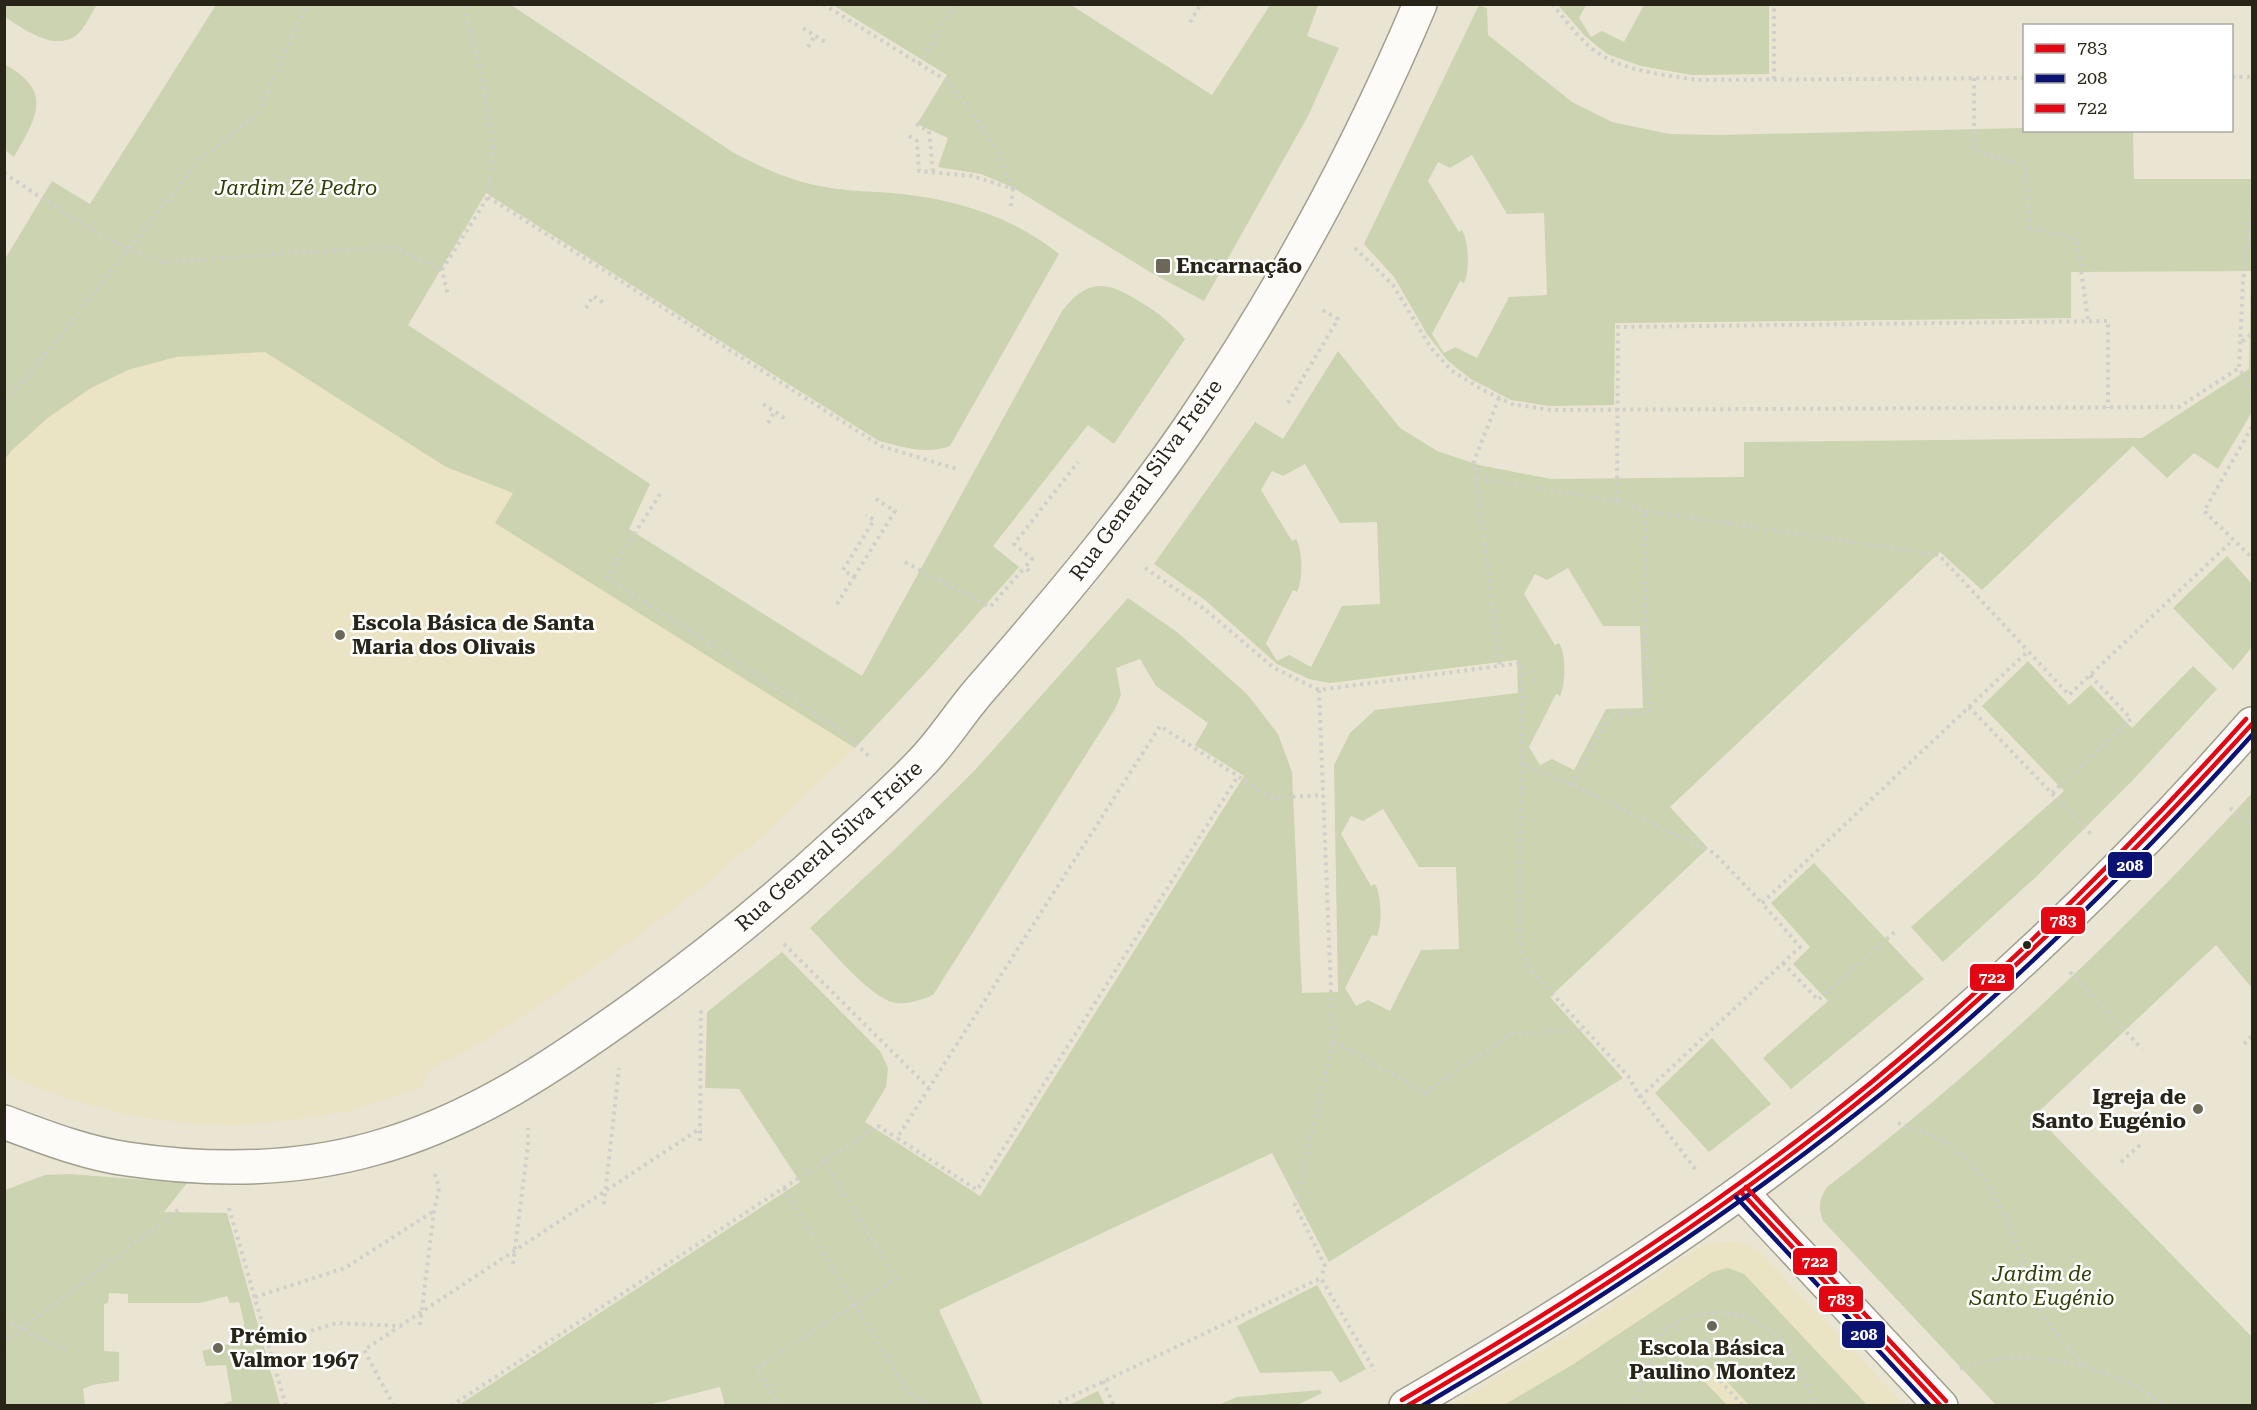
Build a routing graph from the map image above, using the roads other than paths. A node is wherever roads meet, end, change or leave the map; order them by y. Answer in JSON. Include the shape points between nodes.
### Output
{"nodes":[{"id":1,"x":1420,"y":4,"type":"edge"},
{"id":2,"x":2253,"y":724,"type":"edge"},
{"id":3,"x":4,"y":1122,"type":"edge"},
{"id":4,"x":1741,"y":1192,"type":"junction"},
{"id":5,"x":1406,"y":1406,"type":"edge"},
{"id":6,"x":1941,"y":1406,"type":"edge"}],
"edges":[{"from":1,"to":3,"type":"street","name":"Rua General Silva Freire","via":[[1369,120],[1321,213],[1189,428],[1125,515],[925,759],[768,904],[662,988],[514,1089],[458,1118],[369,1150],[238,1168],[125,1159]]},
{"from":2,"to":4,"type":"street","via":[[2135,851],[2032,951],[1900,1068]]},
{"from":4,"to":5,"type":"street","via":[[1576,1304]]},
{"from":4,"to":6,"type":"street"}]}
